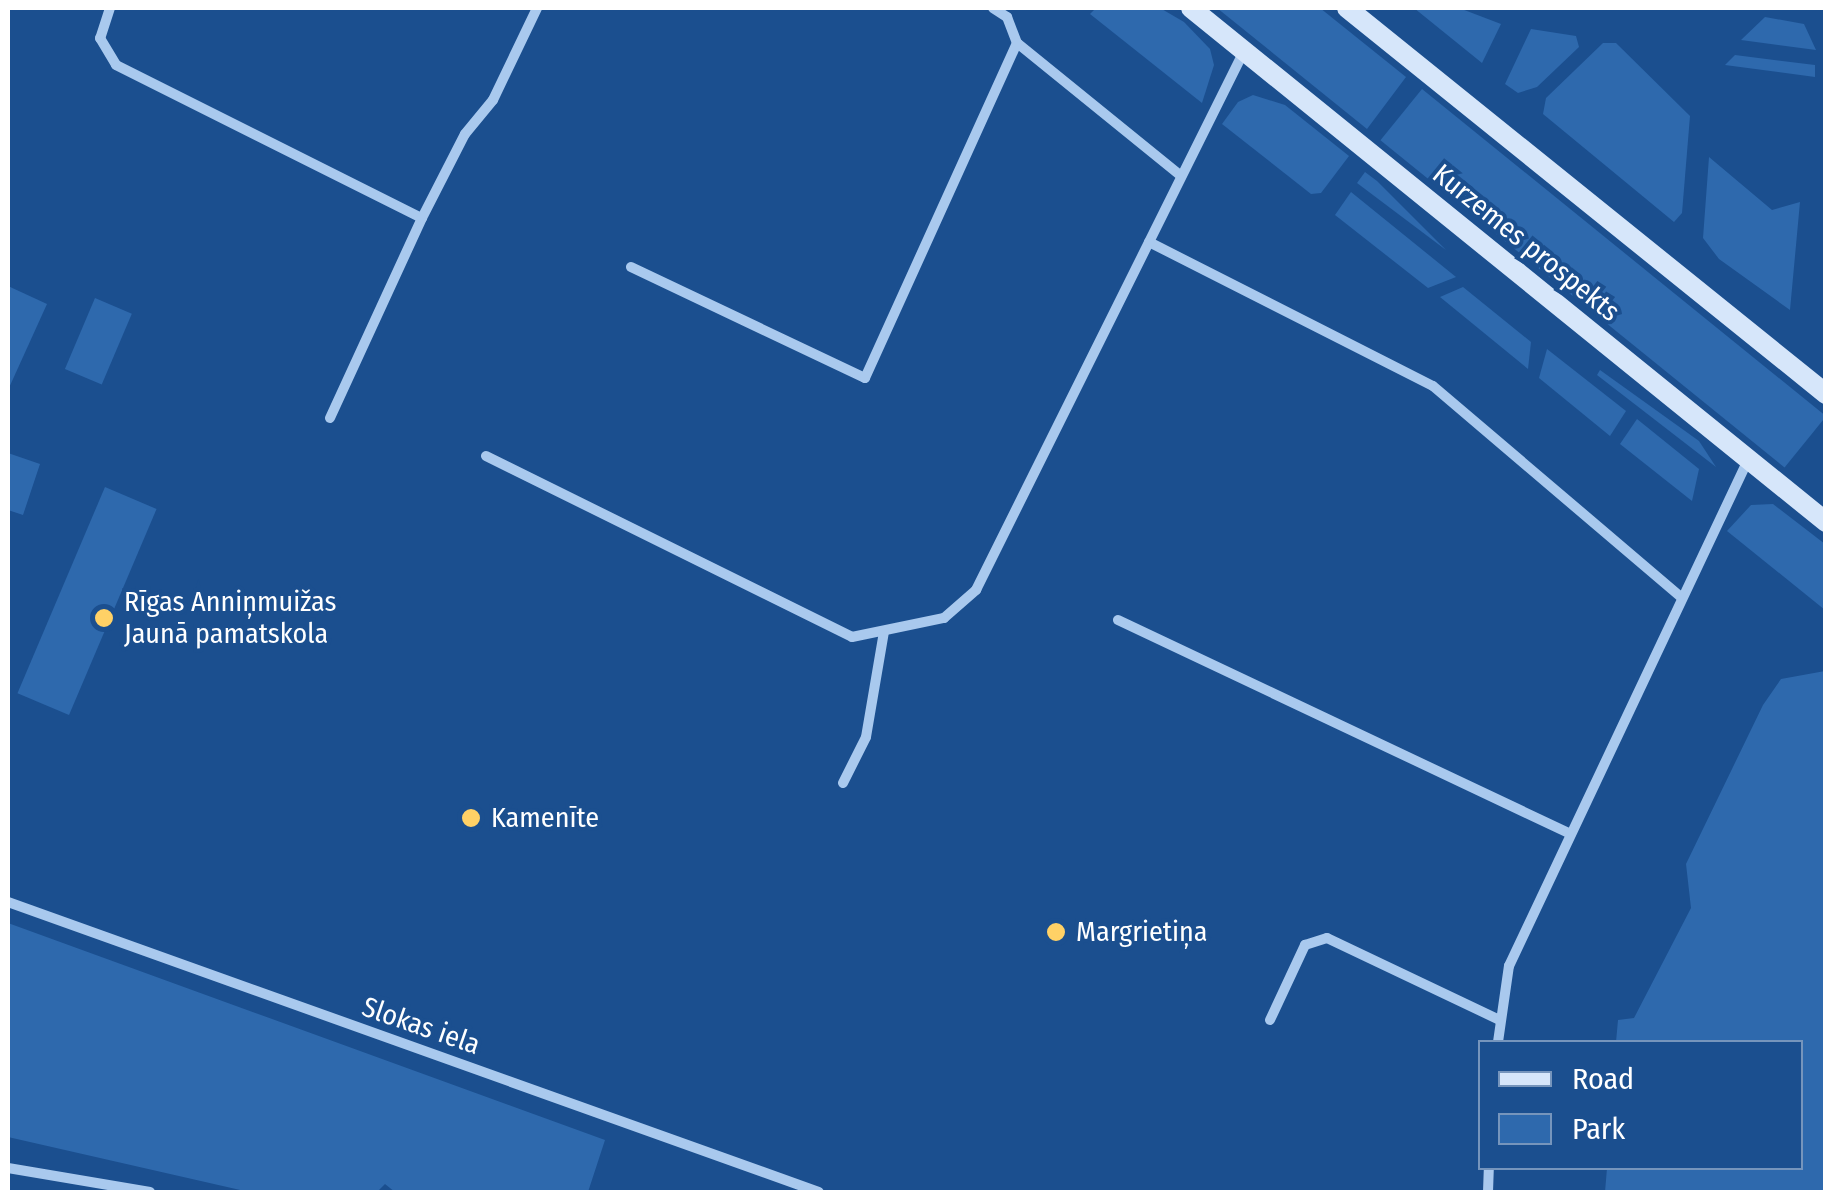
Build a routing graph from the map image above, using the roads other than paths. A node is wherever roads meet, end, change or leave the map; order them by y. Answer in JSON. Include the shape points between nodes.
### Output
{"nodes":[{"id":1,"x":110,"y":8,"type":"edge"},
{"id":2,"x":537,"y":8,"type":"edge"},
{"id":3,"x":994,"y":8,"type":"edge"},
{"id":4,"x":1190,"y":8,"type":"edge"},
{"id":5,"x":1348,"y":8,"type":"edge"},
{"id":6,"x":1017,"y":43,"type":"junction"},
{"id":7,"x":1244,"y":51,"type":"junction"},
{"id":8,"x":1182,"y":176,"type":"junction"},
{"id":9,"x":422,"y":218,"type":"junction"},
{"id":10,"x":1148,"y":242,"type":"junction"},
{"id":11,"x":630,"y":267,"type":"dead end"},
{"id":12,"x":1826,"y":394,"type":"edge"},
{"id":13,"x":330,"y":418,"type":"dead end"},
{"id":14,"x":486,"y":456,"type":"dead end"},
{"id":15,"x":1748,"y":460,"type":"junction"},
{"id":16,"x":1826,"y":522,"type":"edge"},
{"id":17,"x":1680,"y":596,"type":"junction"},
{"id":18,"x":1118,"y":620,"type":"dead end"},
{"id":19,"x":884,"y":632,"type":"junction"},
{"id":20,"x":843,"y":783,"type":"dead end"},
{"id":21,"x":1569,"y":834,"type":"junction"},
{"id":22,"x":8,"y":902,"type":"edge"},
{"id":23,"x":1270,"y":1020,"type":"dead end"},
{"id":24,"x":1500,"y":1020,"type":"junction"},
{"id":25,"x":1498,"y":1040,"type":"edge"},
{"id":26,"x":8,"y":1168,"type":"edge"},
{"id":27,"x":789,"y":1188,"type":"edge"},
{"id":28,"x":150,"y":1192,"type":"edge"},
{"id":29,"x":818,"y":1192,"type":"edge"}],
"edges":[{"from":1,"to":9,"type":"street","via":[[100,38],[116,65]]},
{"from":2,"to":9,"type":"street"},
{"from":3,"to":6,"type":"street","via":[[1007,17]]},
{"from":4,"to":7,"type":"main road","name":"Kurzemes prospekts"},
{"from":5,"to":12,"type":"main road"},
{"from":6,"to":8,"type":"street"},
{"from":6,"to":11,"type":"street","via":[[865,378]]},
{"from":7,"to":8,"type":"street"},
{"from":7,"to":15,"type":"main road","name":"Kurzemes prospekts"},
{"from":8,"to":10,"type":"street"},
{"from":9,"to":13,"type":"street"},
{"from":10,"to":17,"type":"street","via":[[1433,386]]},
{"from":10,"to":19,"type":"street","via":[[976,590],[944,618]]},
{"from":14,"to":19,"type":"street","via":[[852,637]]},
{"from":15,"to":16,"type":"main road","name":"Kurzemes prospekts"},
{"from":15,"to":17,"type":"street"},
{"from":17,"to":21,"type":"street"},
{"from":18,"to":21,"type":"street"},
{"from":19,"to":20,"type":"street","via":[[866,737]]},
{"from":21,"to":24,"type":"street","via":[[1509,966]]},
{"from":22,"to":27,"type":"street","name":"Slokas iela","via":[[592,1110]]},
{"from":23,"to":24,"type":"street","via":[[1305,945],[1326,938]]},
{"from":24,"to":25,"type":"street"},
{"from":26,"to":28,"type":"street"},
{"from":27,"to":29,"type":"street","name":"Slokas iela"}]}
